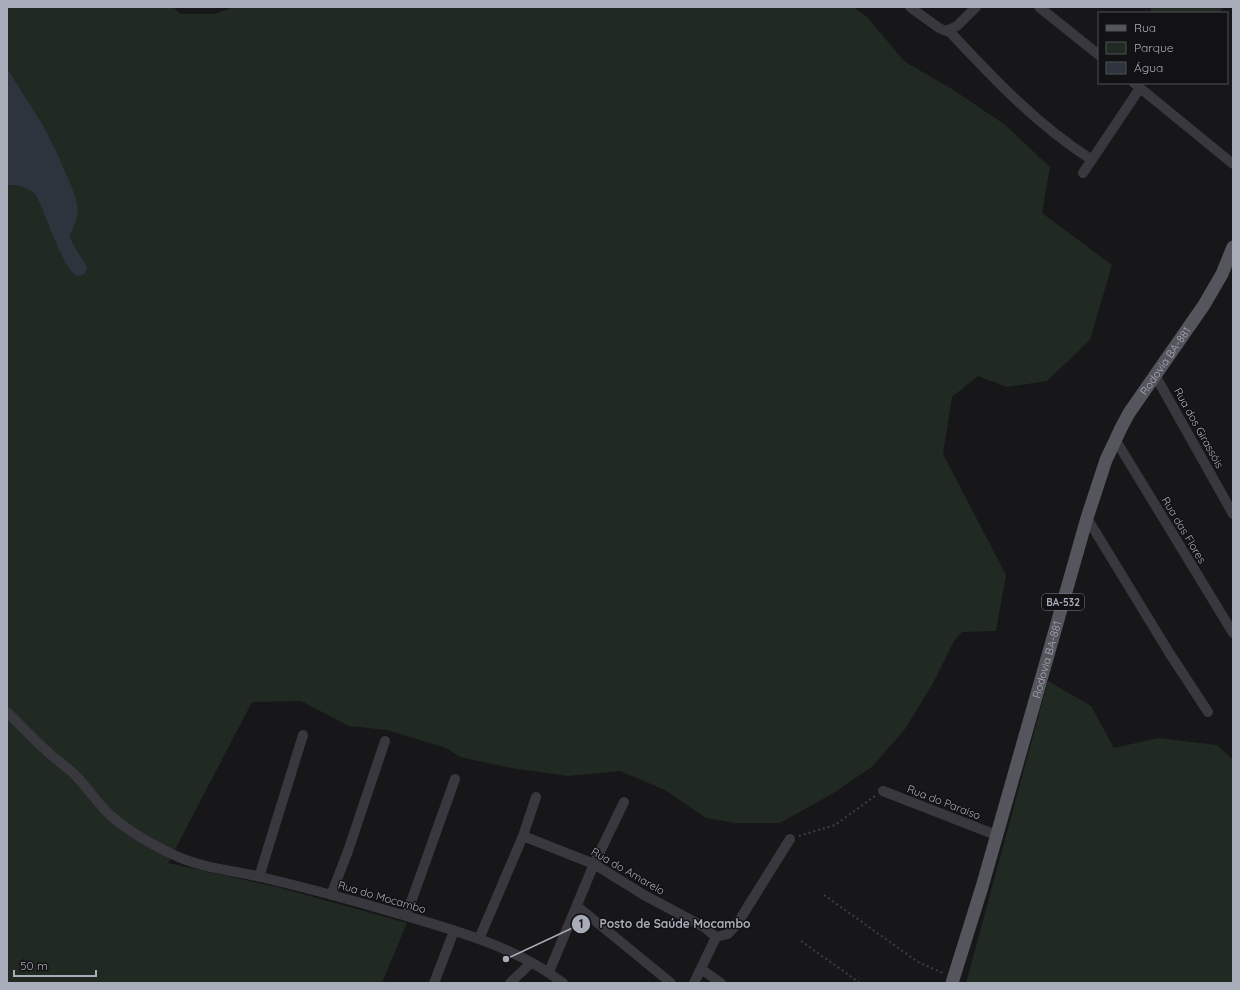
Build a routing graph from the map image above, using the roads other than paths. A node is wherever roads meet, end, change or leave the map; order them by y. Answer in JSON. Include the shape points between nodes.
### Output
{"nodes":[{"id":1,"x":910,"y":7,"type":"edge"},
{"id":2,"x":976,"y":7,"type":"edge"},
{"id":3,"x":1039,"y":7,"type":"edge"},
{"id":4,"x":949,"y":31,"type":"junction"},
{"id":5,"x":1098,"y":54,"type":"edge"},
{"id":6,"x":1137,"y":86,"type":"edge"},
{"id":7,"x":1092,"y":160,"type":"junction"},
{"id":8,"x":1233,"y":164,"type":"edge"},
{"id":9,"x":1083,"y":173,"type":"dead end"},
{"id":10,"x":1233,"y":247,"type":"edge"},
{"id":11,"x":1155,"y":375,"type":"junction"},
{"id":12,"x":1115,"y":439,"type":"junction"},
{"id":13,"x":1233,"y":514,"type":"edge"},
{"id":14,"x":1087,"y":518,"type":"junction"},
{"id":15,"x":1233,"y":633,"type":"edge"},
{"id":16,"x":7,"y":712,"type":"edge"},
{"id":17,"x":1208,"y":712,"type":"dead end"},
{"id":18,"x":303,"y":735,"type":"dead end"},
{"id":19,"x":385,"y":741,"type":"dead end"},
{"id":20,"x":455,"y":779,"type":"dead end"},
{"id":21,"x":882,"y":791,"type":"road end"},
{"id":22,"x":536,"y":797,"type":"dead end"},
{"id":23,"x":624,"y":802,"type":"dead end"},
{"id":24,"x":996,"y":835,"type":"junction"},
{"id":25,"x":522,"y":836,"type":"junction"},
{"id":26,"x":790,"y":839,"type":"road end"},
{"id":27,"x":594,"y":864,"type":"junction"},
{"id":28,"x":260,"y":877,"type":"junction"},
{"id":29,"x":332,"y":895,"type":"junction"},
{"id":30,"x":577,"y":906,"type":"junction"},
{"id":31,"x":406,"y":916,"type":"junction"},
{"id":32,"x":454,"y":931,"type":"junction"},
{"id":33,"x":716,"y":937,"type":"junction"},
{"id":34,"x":478,"y":939,"type":"junction"},
{"id":35,"x":531,"y":962,"type":"junction"},
{"id":36,"x":701,"y":969,"type":"junction"},
{"id":37,"x":549,"y":972,"type":"junction"},
{"id":38,"x":953,"y":980,"type":"edge"},
{"id":39,"x":434,"y":983,"type":"edge"},
{"id":40,"x":510,"y":983,"type":"edge"},
{"id":41,"x":563,"y":983,"type":"edge"},
{"id":42,"x":671,"y":983,"type":"edge"},
{"id":43,"x":694,"y":983,"type":"edge"},
{"id":44,"x":721,"y":983,"type":"edge"}],
"edges":[{"from":1,"to":4,"type":"street","via":[[943,31]]},
{"from":2,"to":4,"type":"street"},
{"from":3,"to":5,"type":"street"},
{"from":4,"to":7,"type":"street","via":[[1028,112],[1053,134]]},
{"from":6,"to":7,"type":"street"},
{"from":6,"to":8,"type":"street"},
{"from":7,"to":9,"type":"street"},
{"from":10,"to":11,"type":"main road","name":"Rodovia BA-881","number":"BA-532","via":[[1222,274],[1204,305]]},
{"from":11,"to":12,"type":"main road","name":"Rodovia BA-881","number":"BA-532"},
{"from":11,"to":13,"type":"street","name":"Rua dos Girassóis"},
{"from":12,"to":14,"type":"main road","name":"Rodovia BA-881","number":"BA-532"},
{"from":12,"to":15,"type":"street","name":"Rua das Flores"},
{"from":14,"to":17,"type":"street"},
{"from":14,"to":24,"type":"main road","name":"Rodovia BA-881","number":"BA-532"},
{"from":16,"to":28,"type":"street","name":"Rua do Mocambo","via":[[72,772],[101,805],[130,831],[184,860]]},
{"from":18,"to":28,"type":"street"},
{"from":19,"to":29,"type":"street"},
{"from":20,"to":31,"type":"street"},
{"from":21,"to":24,"type":"street","name":"Rua do Paraiso"},
{"from":22,"to":25,"type":"street"},
{"from":23,"to":27,"type":"street"},
{"from":24,"to":38,"type":"main road","name":"Rodovia BA-881","number":"BA-532"},
{"from":25,"to":27,"type":"street","name":"Rua do Amarelo"},
{"from":25,"to":34,"type":"street"},
{"from":26,"to":33,"type":"street","via":[[738,924],[728,934]]},
{"from":27,"to":30,"type":"street"},
{"from":27,"to":33,"type":"street","name":"Rua do Amarelo","via":[[644,895],[704,926]]},
{"from":28,"to":29,"type":"street","name":"Rua do Mocambo"},
{"from":29,"to":31,"type":"street","name":"Rua do Mocambo"},
{"from":30,"to":37,"type":"street"},
{"from":30,"to":42,"type":"street"},
{"from":31,"to":32,"type":"street","name":"Rua do Mocambo"},
{"from":32,"to":34,"type":"street","name":"Rua do Mocambo"},
{"from":32,"to":39,"type":"street"},
{"from":33,"to":36,"type":"street"},
{"from":34,"to":35,"type":"street","name":"Rua do Mocambo"},
{"from":35,"to":37,"type":"street","name":"Rua do Mocambo"},
{"from":35,"to":40,"type":"street"},
{"from":36,"to":43,"type":"street"},
{"from":36,"to":44,"type":"street"},
{"from":37,"to":41,"type":"street","name":"Rua do Mocambo"}]}
